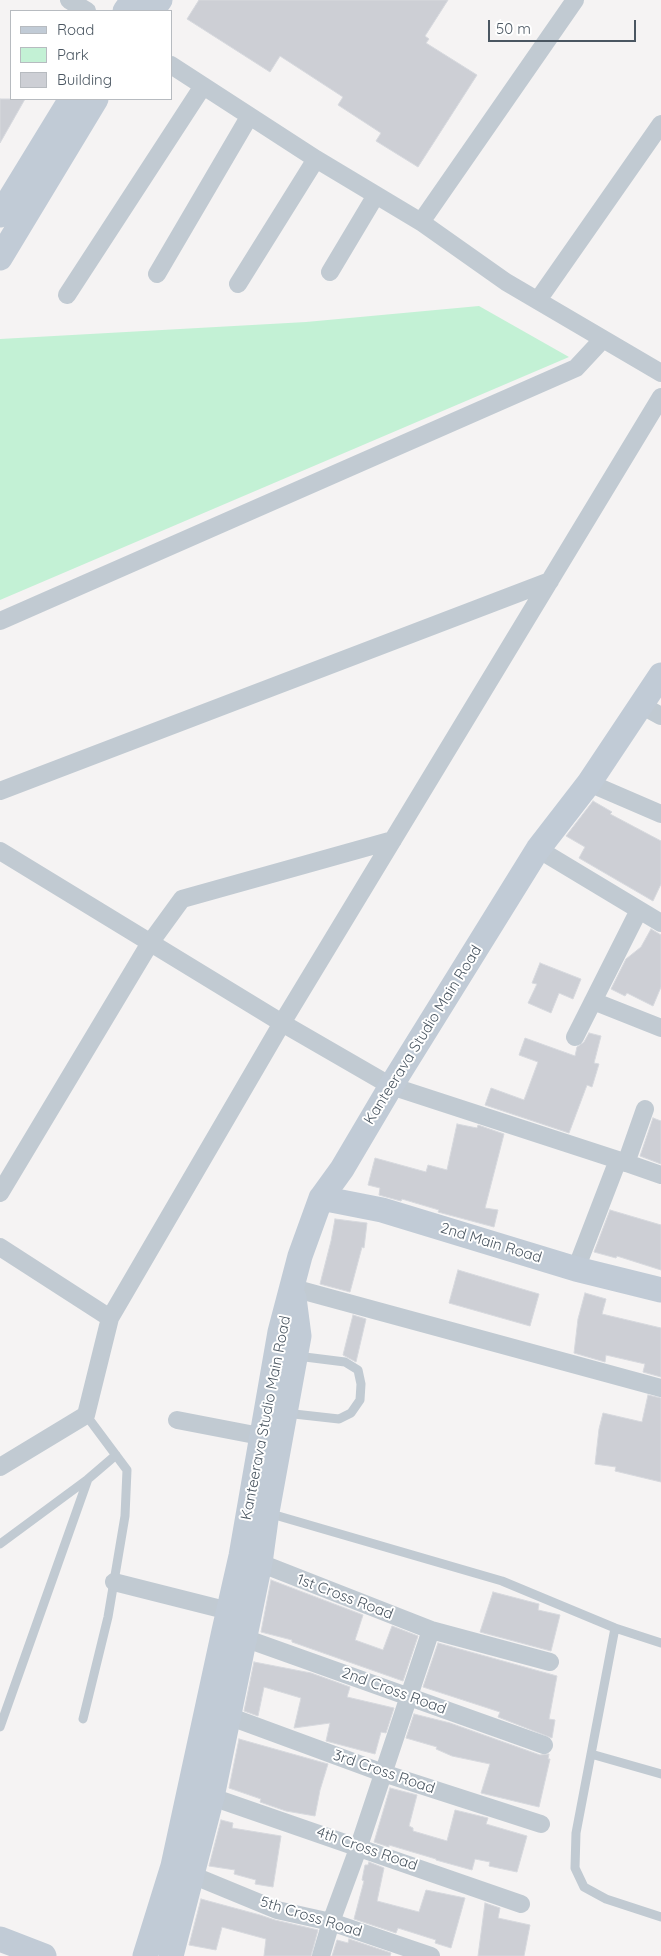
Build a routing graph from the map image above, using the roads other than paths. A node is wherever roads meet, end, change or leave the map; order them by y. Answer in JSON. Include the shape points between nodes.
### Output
{"nodes":[{"id":1,"x":69,"y":0,"type":"edge"},
{"id":2,"x":575,"y":0,"type":"edge"},
{"id":3,"x":85,"y":10,"type":"edge"},
{"id":4,"x":172,"y":67,"type":"edge"},
{"id":5,"x":202,"y":86,"type":"junction"},
{"id":6,"x":70,"y":100,"type":"edge"},
{"id":7,"x":95,"y":100,"type":"edge"},
{"id":8,"x":249,"y":117,"type":"junction"},
{"id":9,"x":661,"y":124,"type":"edge"},
{"id":10,"x":316,"y":159,"type":"junction"},
{"id":11,"x":376,"y":195,"type":"junction"},
{"id":12,"x":0,"y":216,"type":"edge"},
{"id":13,"x":421,"y":222,"type":"junction"},
{"id":14,"x":3,"y":246,"type":"edge"},
{"id":15,"x":330,"y":272,"type":"dead end"},
{"id":16,"x":156,"y":274,"type":"dead end"},
{"id":17,"x":238,"y":284,"type":"dead end"},
{"id":18,"x":67,"y":295,"type":"dead end"},
{"id":19,"x":538,"y":300,"type":"junction"},
{"id":20,"x":603,"y":339,"type":"junction"},
{"id":21,"x":661,"y":373,"type":"edge"},
{"id":22,"x":661,"y":397,"type":"edge"},
{"id":23,"x":550,"y":581,"type":"junction"},
{"id":24,"x":0,"y":621,"type":"edge"},
{"id":25,"x":661,"y":674,"type":"edge"},
{"id":26,"x":651,"y":710,"type":"edge"},
{"id":27,"x":589,"y":783,"type":"junction"},
{"id":28,"x":0,"y":791,"type":"edge"},
{"id":29,"x":661,"y":814,"type":"edge"},
{"id":30,"x":393,"y":840,"type":"junction"},
{"id":31,"x":538,"y":849,"type":"junction"},
{"id":32,"x":0,"y":852,"type":"edge"},
{"id":33,"x":639,"y":910,"type":"junction"},
{"id":34,"x":661,"y":922,"type":"edge"},
{"id":35,"x":150,"y":943,"type":"junction"},
{"id":36,"x":593,"y":1001,"type":"junction"},
{"id":37,"x":282,"y":1023,"type":"junction"},
{"id":38,"x":661,"y":1028,"type":"edge"},
{"id":39,"x":575,"y":1037,"type":"dead end"},
{"id":40,"x":391,"y":1086,"type":"junction"},
{"id":41,"x":645,"y":1109,"type":"dead end"},
{"id":42,"x":622,"y":1162,"type":"junction"},
{"id":43,"x":661,"y":1175,"type":"edge"},
{"id":44,"x":0,"y":1193,"type":"edge"},
{"id":45,"x":321,"y":1198,"type":"junction"},
{"id":46,"x":2,"y":1251,"type":"edge"},
{"id":47,"x":576,"y":1269,"type":"junction"},
{"id":48,"x":293,"y":1288,"type":"junction"},
{"id":49,"x":661,"y":1290,"type":"edge"},
{"id":50,"x":110,"y":1318,"type":"junction"},
{"id":51,"x":296,"y":1356,"type":"junction"},
{"id":52,"x":661,"y":1388,"type":"edge"},
{"id":53,"x":285,"y":1413,"type":"junction"},
{"id":54,"x":86,"y":1415,"type":"junction"},
{"id":55,"x":177,"y":1420,"type":"dead end"},
{"id":56,"x":260,"y":1436,"type":"junction"},
{"id":57,"x":116,"y":1455,"type":"junction"},
{"id":58,"x":0,"y":1467,"type":"edge"},
{"id":59,"x":88,"y":1479,"type":"junction"},
{"id":60,"x":267,"y":1512,"type":"junction"},
{"id":61,"x":0,"y":1544,"type":"edge"},
{"id":62,"x":260,"y":1563,"type":"junction"},
{"id":63,"x":114,"y":1582,"type":"junction"},
{"id":64,"x":229,"y":1611,"type":"junction"},
{"id":65,"x":614,"y":1628,"type":"junction"},
{"id":66,"x":431,"y":1630,"type":"junction"},
{"id":67,"x":244,"y":1638,"type":"junction"},
{"id":68,"x":661,"y":1643,"type":"edge"},
{"id":69,"x":550,"y":1662,"type":"dead end"},
{"id":70,"x":409,"y":1697,"type":"junction"},
{"id":71,"x":228,"y":1716,"type":"junction"},
{"id":72,"x":83,"y":1719,"type":"dead end"},
{"id":73,"x":0,"y":1727,"type":"edge"},
{"id":74,"x":544,"y":1745,"type":"dead end"},
{"id":75,"x":591,"y":1754,"type":"junction"},
{"id":76,"x":383,"y":1773,"type":"junction"},
{"id":77,"x":661,"y":1774,"type":"edge"},
{"id":78,"x":212,"y":1796,"type":"junction"},
{"id":79,"x":541,"y":1824,"type":"dead end"},
{"id":80,"x":359,"y":1846,"type":"junction"},
{"id":81,"x":192,"y":1875,"type":"junction"},
{"id":82,"x":521,"y":1904,"type":"dead end"},
{"id":83,"x":661,"y":1917,"type":"edge"},
{"id":84,"x":331,"y":1922,"type":"junction"},
{"id":85,"x":0,"y":1939,"type":"edge"},
{"id":86,"x":44,"y":1956,"type":"edge"},
{"id":87,"x":145,"y":1956,"type":"edge"},
{"id":88,"x":172,"y":1956,"type":"edge"},
{"id":89,"x":321,"y":1956,"type":"edge"},
{"id":90,"x":431,"y":1956,"type":"edge"}],
"edges":[{"from":1,"to":3,"type":"street"},
{"from":2,"to":13,"type":"street"},
{"from":4,"to":5,"type":"street"},
{"from":5,"to":8,"type":"street"},
{"from":5,"to":18,"type":"street"},
{"from":6,"to":12,"type":"main road"},
{"from":7,"to":14,"type":"main road"},
{"from":8,"to":10,"type":"street"},
{"from":8,"to":16,"type":"street"},
{"from":9,"to":19,"type":"street"},
{"from":10,"to":11,"type":"street"},
{"from":10,"to":17,"type":"street"},
{"from":11,"to":13,"type":"street"},
{"from":11,"to":15,"type":"street"},
{"from":13,"to":19,"type":"street","via":[[506,282]]},
{"from":19,"to":20,"type":"street"},
{"from":20,"to":21,"type":"street"},
{"from":20,"to":24,"type":"street","via":[[576,368]]},
{"from":22,"to":23,"type":"street"},
{"from":23,"to":28,"type":"street"},
{"from":23,"to":30,"type":"street"},
{"from":25,"to":26,"type":"main road","name":"Kanteerava Studio Main Road"},
{"from":26,"to":27,"type":"main road","name":"Kanteerava Studio Main Road"},
{"from":27,"to":29,"type":"street"},
{"from":27,"to":31,"type":"main road","name":"Kanteerava Studio Main Road"},
{"from":30,"to":35,"type":"street","via":[[182,899]]},
{"from":30,"to":37,"type":"street"},
{"from":31,"to":33,"type":"street"},
{"from":31,"to":40,"type":"main road","name":"Kanteerava Studio Main Road"},
{"from":32,"to":35,"type":"street"},
{"from":33,"to":34,"type":"street"},
{"from":33,"to":36,"type":"street"},
{"from":35,"to":37,"type":"street"},
{"from":35,"to":44,"type":"street"},
{"from":36,"to":38,"type":"street"},
{"from":36,"to":39,"type":"street"},
{"from":37,"to":40,"type":"street"},
{"from":37,"to":50,"type":"street"},
{"from":40,"to":42,"type":"street"},
{"from":40,"to":45,"type":"main road","name":"Kanteerava Studio Main Road"},
{"from":41,"to":42,"type":"street"},
{"from":42,"to":43,"type":"street"},
{"from":42,"to":47,"type":"street"},
{"from":45,"to":47,"type":"main road","name":"2nd Main Road","via":[[382,1210]]},
{"from":45,"to":48,"type":"main road","name":"Kanteerava Studio Main Road","via":[[300,1256]]},
{"from":46,"to":50,"type":"street"},
{"from":47,"to":49,"type":"main road","name":"2nd Main Road"},
{"from":48,"to":51,"type":"main road","via":[[298,1336]]},
{"from":48,"to":52,"type":"street"},
{"from":48,"to":56,"type":"main road","name":"Kanteerava Studio Main Road","via":[[280,1332]]},
{"from":50,"to":54,"type":"street"},
{"from":51,"to":53,"type":"main road"},
{"from":51,"to":53,"type":"lane","via":[[345,1362],[358,1370],[360,1400],[351,1413],[339,1419]]},
{"from":53,"to":60,"type":"main road"},
{"from":54,"to":57,"type":"lane"},
{"from":54,"to":58,"type":"street"},
{"from":55,"to":56,"type":"street"},
{"from":56,"to":64,"type":"main road","name":"Kanteerava Studio Main Road","via":[[250,1508]]},
{"from":57,"to":59,"type":"lane"},
{"from":57,"to":63,"type":"lane","via":[[127,1470],[125,1516]]},
{"from":59,"to":61,"type":"lane"},
{"from":59,"to":73,"type":"lane"},
{"from":60,"to":62,"type":"main road"},
{"from":60,"to":65,"type":"lane","via":[[502,1582]]},
{"from":62,"to":66,"type":"street","name":"1st Cross Road"},
{"from":62,"to":67,"type":"main road"},
{"from":63,"to":64,"type":"street"},
{"from":63,"to":72,"type":"lane"},
{"from":64,"to":87,"type":"main road","name":"Kanteerava Studio Main Road","via":[[173,1866]]},
{"from":65,"to":68,"type":"lane"},
{"from":65,"to":75,"type":"lane"},
{"from":66,"to":69,"type":"street","name":"1st Cross Road"},
{"from":66,"to":70,"type":"street"},
{"from":67,"to":70,"type":"street","name":"2nd Cross Road"},
{"from":67,"to":71,"type":"main road"},
{"from":70,"to":74,"type":"street","name":"2nd Cross Road"},
{"from":70,"to":76,"type":"street"},
{"from":71,"to":76,"type":"street","name":"3rd Cross Road"},
{"from":71,"to":78,"type":"main road"},
{"from":75,"to":77,"type":"lane"},
{"from":75,"to":83,"type":"lane","via":[[576,1833],[574,1868],[584,1887],[606,1899]]},
{"from":76,"to":79,"type":"street","name":"3rd Cross Road"},
{"from":76,"to":80,"type":"street"},
{"from":78,"to":80,"type":"street","name":"4th Cross Road"},
{"from":78,"to":81,"type":"main road"},
{"from":80,"to":82,"type":"street","name":"4th Cross Road"},
{"from":80,"to":84,"type":"street"},
{"from":81,"to":84,"type":"street","name":"5th Cross Road","via":[[277,1910]]},
{"from":81,"to":88,"type":"main road"},
{"from":84,"to":89,"type":"street"},
{"from":84,"to":90,"type":"street","name":"5th Cross Road"},
{"from":85,"to":86,"type":"main road"}]}
